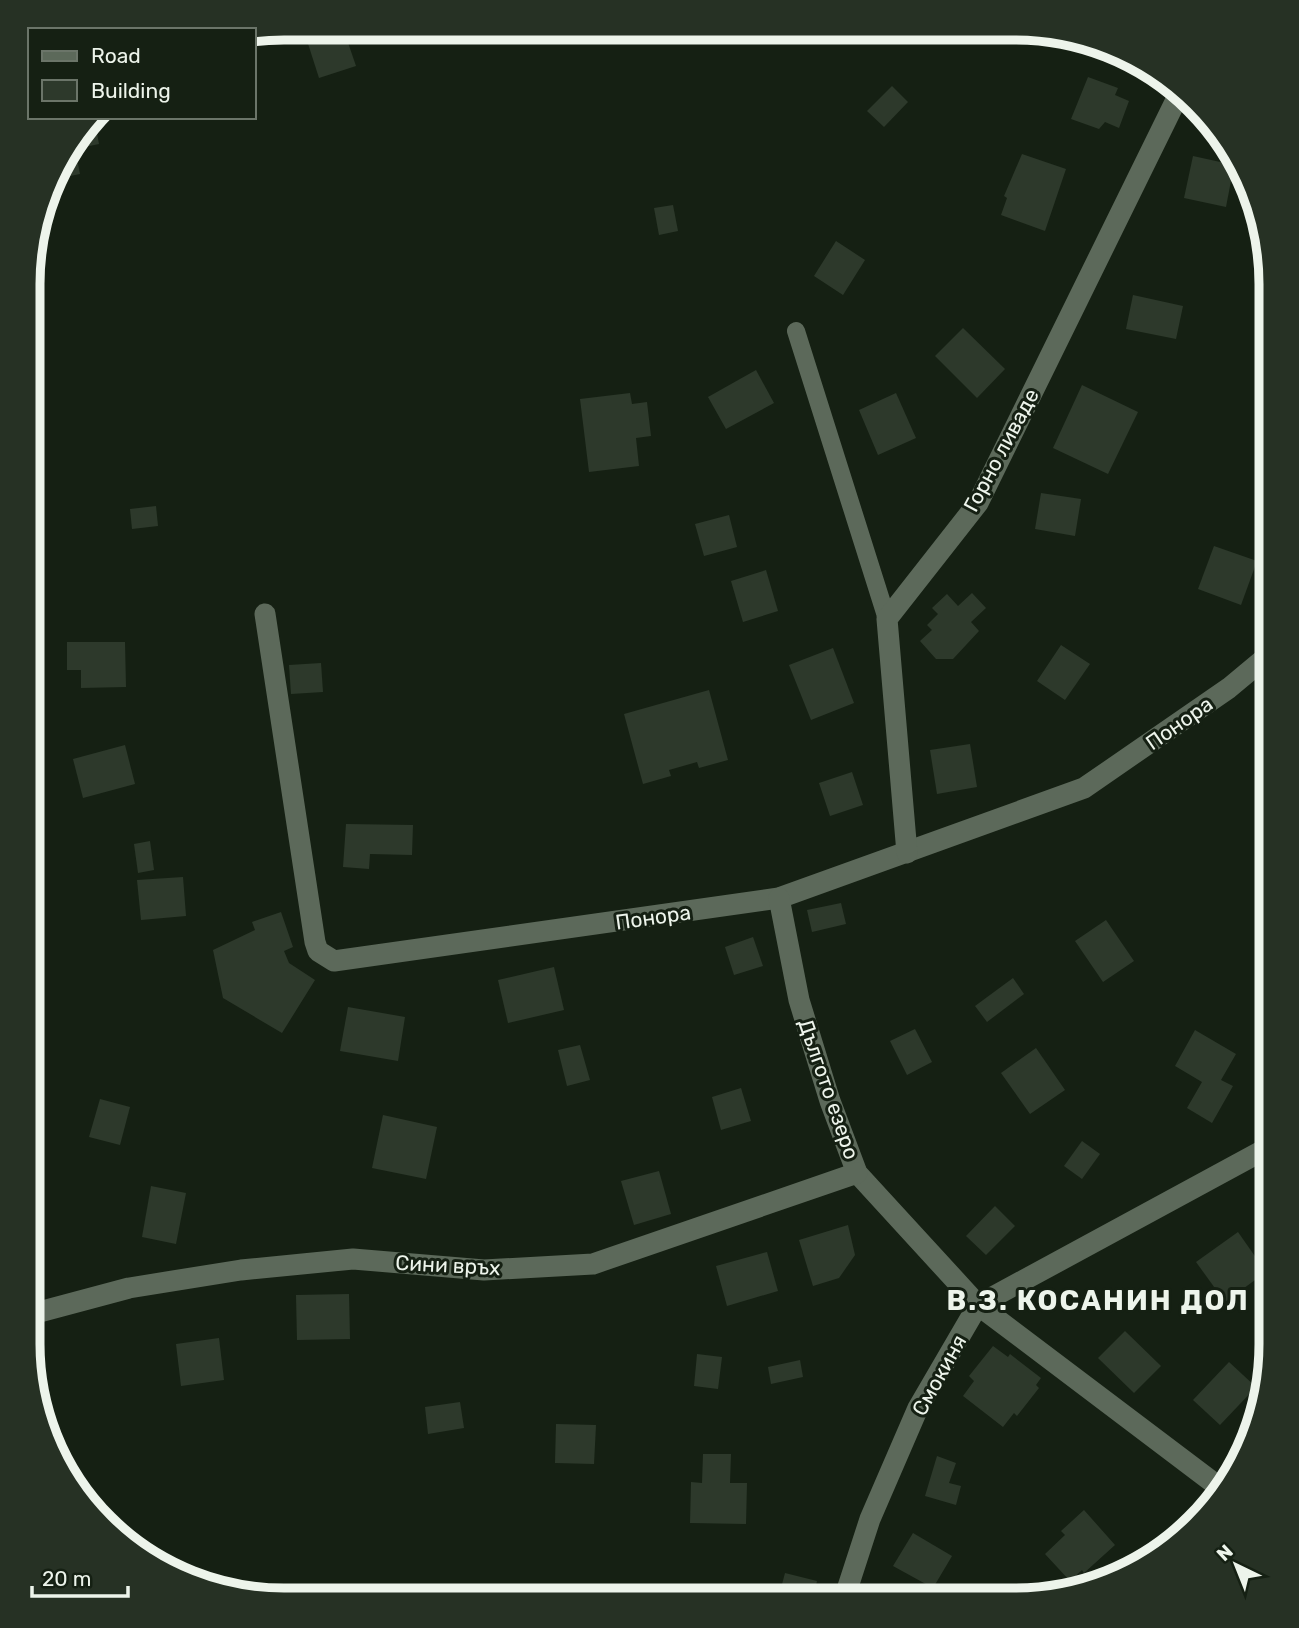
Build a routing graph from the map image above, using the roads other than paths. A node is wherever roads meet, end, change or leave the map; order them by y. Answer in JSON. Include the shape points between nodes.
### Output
{"nodes":[{"id":1,"x":1176,"y":101,"type":"edge"},
{"id":2,"x":796,"y":331,"type":"dead end"},
{"id":3,"x":265,"y":614,"type":"dead end"},
{"id":4,"x":887,"y":619,"type":"junction"},
{"id":5,"x":1259,"y":663,"type":"edge"},
{"id":6,"x":907,"y":853,"type":"junction"},
{"id":7,"x":779,"y":898,"type":"junction"},
{"id":8,"x":1258,"y":1152,"type":"edge"},
{"id":9,"x":858,"y":1173,"type":"junction"},
{"id":10,"x":978,"y":1305,"type":"junction"},
{"id":11,"x":40,"y":1312,"type":"edge"},
{"id":12,"x":1214,"y":1484,"type":"edge"},
{"id":13,"x":848,"y":1587,"type":"edge"}],
"edges":[{"from":1,"to":4,"type":"street","name":"Горно ливаде","via":[[978,503]]},
{"from":2,"to":4,"type":"lane"},
{"from":3,"to":7,"type":"street","name":"Понора","via":[[315,942],[325,958],[343,961]]},
{"from":4,"to":6,"type":"street"},
{"from":5,"to":6,"type":"street","name":"Понора","via":[[1084,788]]},
{"from":6,"to":7,"type":"street","name":"Понора"},
{"from":7,"to":9,"type":"street","name":"Дългото езеро","via":[[799,1000]]},
{"from":8,"to":10,"type":"street"},
{"from":9,"to":10,"type":"street","name":"Дългото езеро"},
{"from":9,"to":11,"type":"street","name":"Сини връх","via":[[593,1264],[484,1270],[353,1259],[241,1270],[130,1289]]},
{"from":10,"to":12,"type":"street","name":"Дългото езеро"},
{"from":10,"to":13,"type":"street","name":"Смокиня","via":[[918,1408],[870,1519]]}]}
